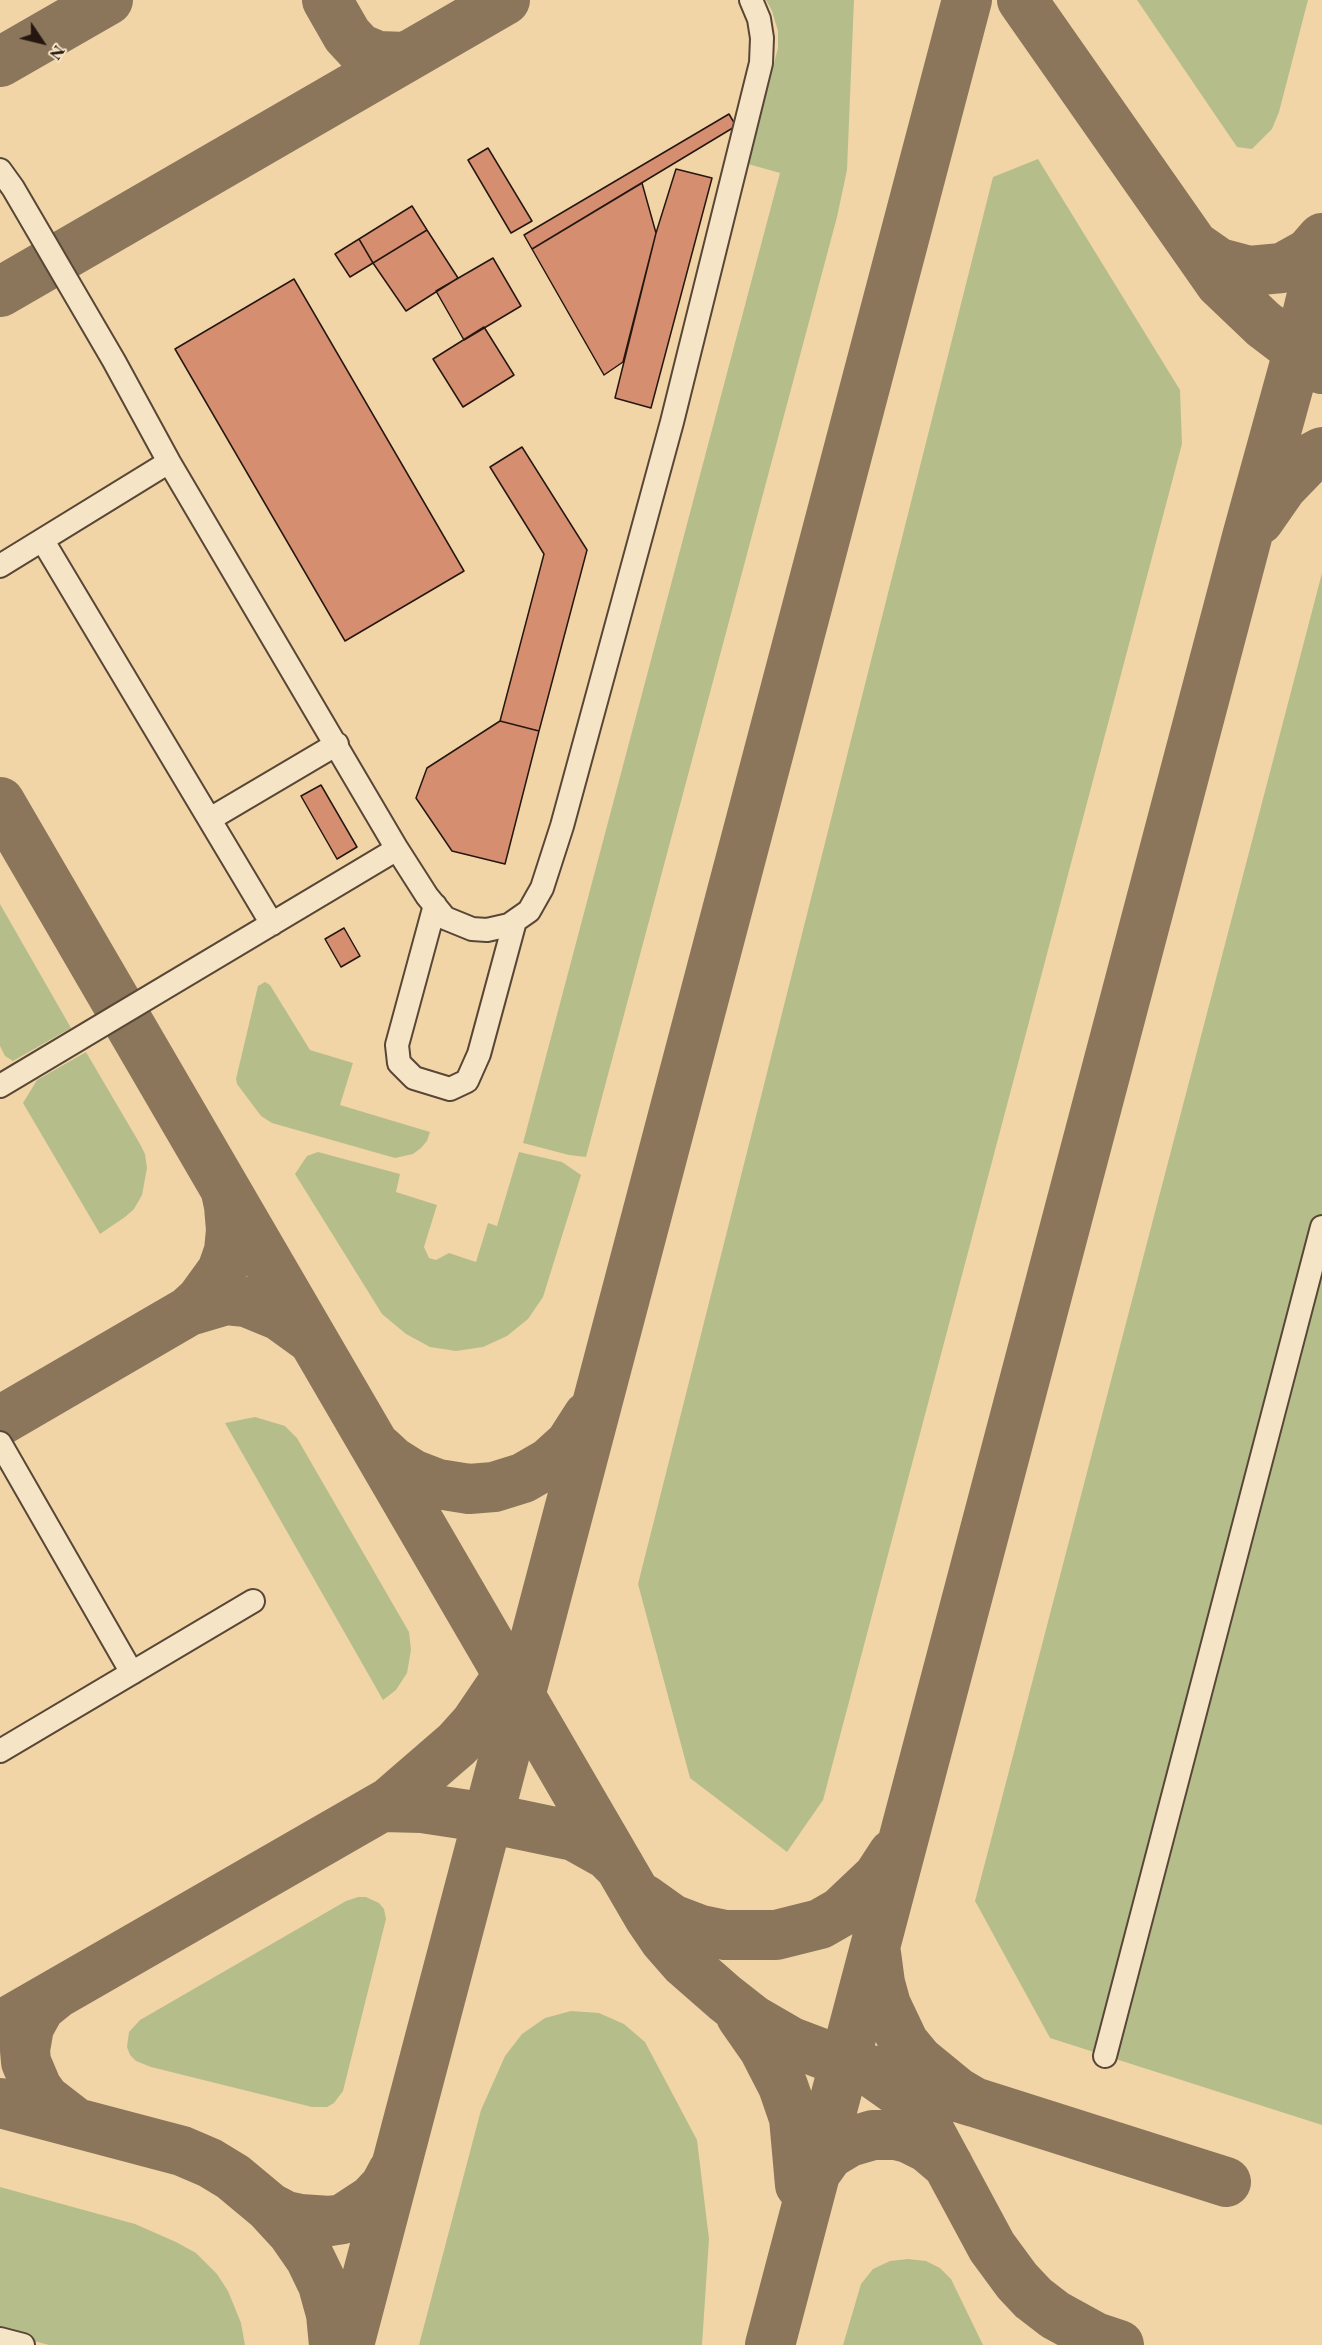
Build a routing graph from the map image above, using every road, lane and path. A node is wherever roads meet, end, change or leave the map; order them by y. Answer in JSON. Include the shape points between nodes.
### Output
{"nodes":[{"id":1,"x":751,"y":0,"type":"edge"},
{"id":2,"x":0,"y":170,"type":"edge"},
{"id":3,"x":169,"y":462,"type":"junction"},
{"id":4,"x":43,"y":541,"type":"junction"},
{"id":5,"x":0,"y":566,"type":"edge"},
{"id":6,"x":337,"y":744,"type":"junction"},
{"id":7,"x":210,"y":819,"type":"junction"},
{"id":8,"x":397,"y":849,"type":"junction"},
{"id":9,"x":435,"y":905,"type":"junction"},
{"id":10,"x":515,"y":921,"type":"junction"},
{"id":11,"x":272,"y":924,"type":"junction"},
{"id":12,"x":2,"y":1080,"type":"edge"},
{"id":13,"x":1322,"y":1227,"type":"edge"},
{"id":14,"x":0,"y":1443,"type":"edge"},
{"id":15,"x":254,"y":1601,"type":"dead end"},
{"id":16,"x":132,"y":1673,"type":"junction"},
{"id":17,"x":0,"y":1751,"type":"edge"},
{"id":18,"x":1105,"y":2056,"type":"dead end"},
{"id":19,"x":0,"y":2339,"type":"edge"},
{"id":20,"x":23,"y":2345,"type":"edge"}],
"edges":[{"from":1,"to":10,"type":"lane","via":[[762,38],[760,63],[672,422],[562,826],[542,888],[529,911]]},
{"from":2,"to":3,"type":"lane"},
{"from":3,"to":4,"type":"lane"},
{"from":3,"to":6,"type":"lane"},
{"from":4,"to":5,"type":"lane"},
{"from":4,"to":7,"type":"lane"},
{"from":6,"to":7,"type":"lane"},
{"from":6,"to":8,"type":"lane"},
{"from":7,"to":11,"type":"lane"},
{"from":8,"to":9,"type":"lane"},
{"from":8,"to":11,"type":"lane"},
{"from":9,"to":10,"type":"lane","via":[[445,918],[472,929],[487,930]]},
{"from":9,"to":10,"type":"lane","via":[[398,1045],[399,1063],[414,1078],[450,1089],[467,1081],[479,1054]]},
{"from":11,"to":12,"type":"lane"},
{"from":13,"to":18,"type":"lane"},
{"from":14,"to":16,"type":"lane"},
{"from":15,"to":16,"type":"lane"},
{"from":16,"to":17,"type":"lane"},
{"from":19,"to":20,"type":"lane"}]}
